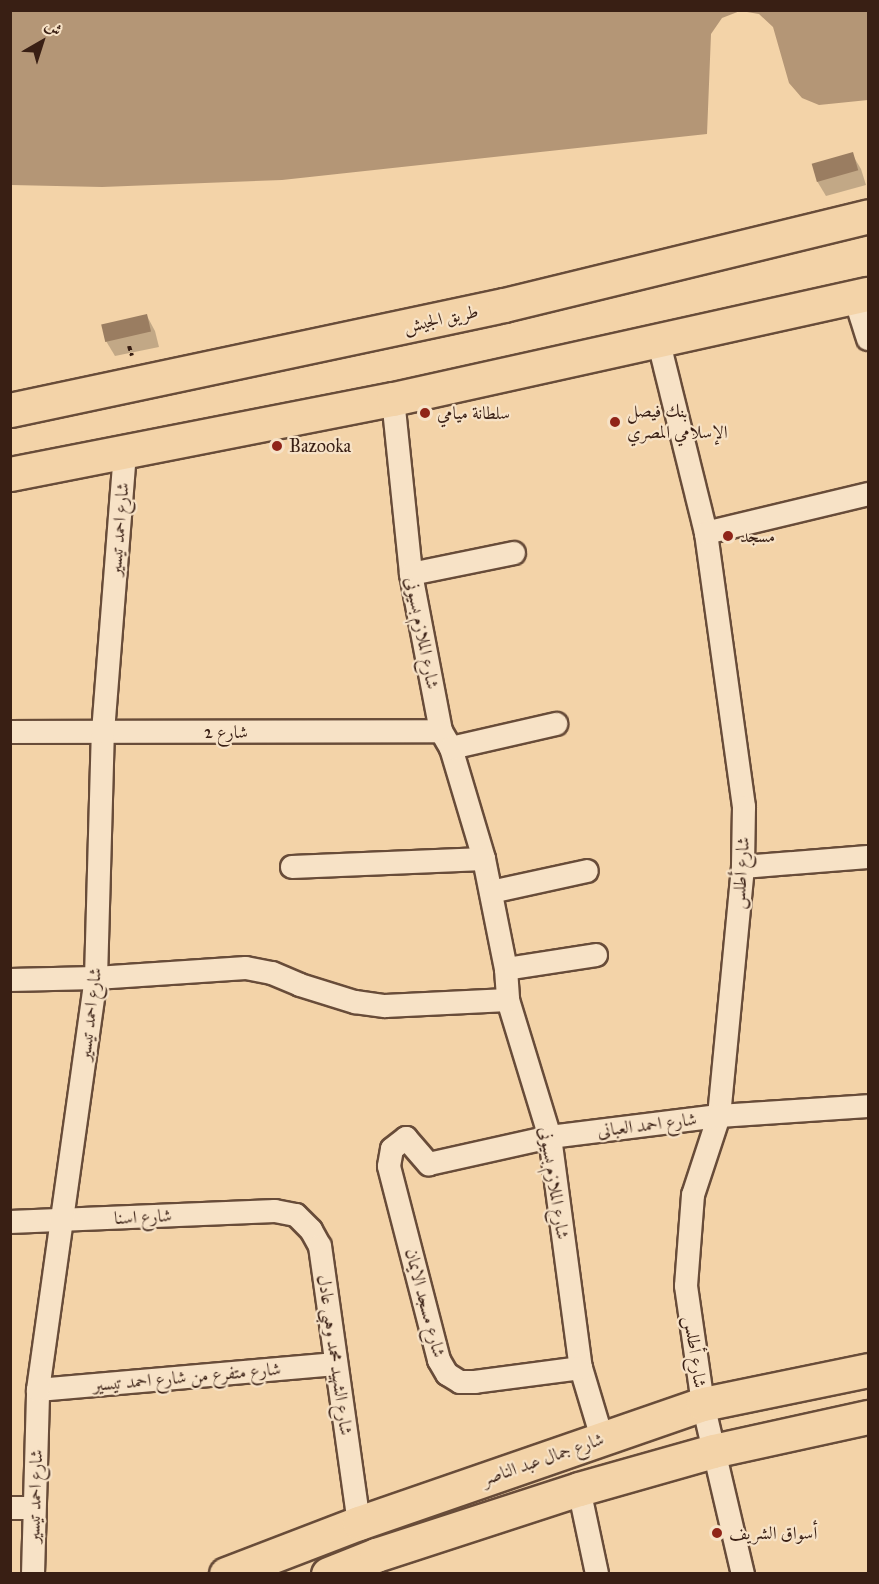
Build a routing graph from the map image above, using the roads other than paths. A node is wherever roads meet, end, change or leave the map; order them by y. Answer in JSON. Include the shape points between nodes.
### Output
{"nodes":[{"id":1,"x":868,"y":216,"type":"edge"},
{"id":2,"x":862,"y":296,"type":"edge"},
{"id":3,"x":868,"y":339,"type":"edge"},
{"id":4,"x":659,"y":343,"type":"junction"},
{"id":5,"x":393,"y":399,"type":"junction"},
{"id":6,"x":10,"y":410,"type":"edge"},
{"id":7,"x":125,"y":452,"type":"junction"},
{"id":8,"x":10,"y":474,"type":"edge"},
{"id":9,"x":868,"y":494,"type":"edge"},
{"id":10,"x":706,"y":533,"type":"junction"},
{"id":11,"x":514,"y":553,"type":"dead end"},
{"id":12,"x":411,"y":574,"type":"junction"},
{"id":13,"x":556,"y":724,"type":"dead end"},
{"id":14,"x":10,"y":732,"type":"edge"},
{"id":15,"x":103,"y":732,"type":"junction"},
{"id":16,"x":446,"y":739,"type":"junction"},
{"id":17,"x":868,"y":857,"type":"edge"},
{"id":18,"x":484,"y":859,"type":"junction"},
{"id":19,"x":292,"y":867,"type":"dead end"},
{"id":20,"x":743,"y":867,"type":"junction"},
{"id":21,"x":587,"y":871,"type":"dead end"},
{"id":22,"x":491,"y":892,"type":"junction"},
{"id":23,"x":596,"y":955,"type":"dead end"},
{"id":24,"x":506,"y":969,"type":"junction"},
{"id":25,"x":96,"y":978,"type":"junction"},
{"id":26,"x":10,"y":980,"type":"edge"},
{"id":27,"x":508,"y":1000,"type":"junction"},
{"id":28,"x":868,"y":1106,"type":"edge"},
{"id":29,"x":719,"y":1116,"type":"junction"},
{"id":30,"x":550,"y":1137,"type":"junction"},
{"id":31,"x":429,"y":1164,"type":"joint"},
{"id":32,"x":275,"y":1211,"type":"joint"},
{"id":33,"x":63,"y":1221,"type":"junction"},
{"id":34,"x":10,"y":1222,"type":"edge"},
{"id":35,"x":336,"y":1364,"type":"junction"},
{"id":36,"x":581,"y":1368,"type":"junction"},
{"id":37,"x":868,"y":1370,"type":"edge"},
{"id":38,"x":38,"y":1390,"type":"junction"},
{"id":39,"x":703,"y":1404,"type":"junction"},
{"id":40,"x":868,"y":1417,"type":"edge"},
{"id":41,"x":602,"y":1438,"type":"junction"},
{"id":42,"x":713,"y":1451,"type":"junction"},
{"id":43,"x":579,"y":1489,"type":"junction"},
{"id":44,"x":10,"y":1508,"type":"edge"},
{"id":45,"x":34,"y":1508,"type":"junction"},
{"id":46,"x":359,"y":1523,"type":"junction"},
{"id":47,"x":378,"y":1564,"type":"edge"},
{"id":48,"x":33,"y":1574,"type":"edge"},
{"id":49,"x":226,"y":1574,"type":"edge"},
{"id":50,"x":328,"y":1574,"type":"edge"},
{"id":51,"x":597,"y":1574,"type":"edge"},
{"id":52,"x":743,"y":1574,"type":"edge"}],
"edges":[{"from":1,"to":6,"type":"main road","name":"طريق الجيش","via":[[504,305]]},
{"from":2,"to":3,"type":"street"},
{"from":2,"to":4,"type":"main road"},
{"from":4,"to":5,"type":"main road"},
{"from":4,"to":10,"type":"street","name":"شارع أطلس"},
{"from":5,"to":7,"type":"main road"},
{"from":5,"to":12,"type":"street","name":"شارع الملازم بسيونى"},
{"from":7,"to":8,"type":"main road"},
{"from":7,"to":15,"type":"street","name":"شارع احمد تيسير"},
{"from":9,"to":10,"type":"street"},
{"from":10,"to":20,"type":"street","name":"شارع أطلس","via":[[744,807]]},
{"from":11,"to":12,"type":"street"},
{"from":12,"to":16,"type":"street","name":"شارع الملازم بسيونى"},
{"from":13,"to":16,"type":"street","name":"شارع 2"},
{"from":14,"to":15,"type":"street","name":"شارع 2"},
{"from":15,"to":16,"type":"street","name":"شارع 2"},
{"from":15,"to":25,"type":"street","name":"شارع احمد تيسير"},
{"from":16,"to":18,"type":"street","name":"شارع الملازم بسيونى"},
{"from":17,"to":20,"type":"street"},
{"from":18,"to":19,"type":"street"},
{"from":18,"to":22,"type":"street","name":"شارع الملازم بسيونى"},
{"from":20,"to":29,"type":"street","name":"شارع أطلس"},
{"from":21,"to":22,"type":"street"},
{"from":22,"to":24,"type":"street","name":"شارع الملازم بسيونى"},
{"from":23,"to":24,"type":"street"},
{"from":24,"to":27,"type":"street","name":"شارع الملازم بسيونى"},
{"from":25,"to":26,"type":"street"},
{"from":25,"to":27,"type":"street","via":[[246,968],[272,973],[330,996],[385,1006]]},
{"from":25,"to":33,"type":"street","name":"شارع احمد تيسير"},
{"from":27,"to":30,"type":"street","name":"شارع الملازم بسيونى"},
{"from":28,"to":29,"type":"street","name":"شارع احمد العبانى"},
{"from":29,"to":30,"type":"street","name":"شارع احمد العبانى"},
{"from":29,"to":39,"type":"street","name":"شارع أطلس","via":[[693,1196],[688,1243],[686,1286]]},
{"from":30,"to":31,"type":"street","name":"شارع احمد العبانى"},
{"from":30,"to":36,"type":"street","name":"شارع الملازم بسيونى"},
{"from":31,"to":36,"type":"street","name":"شارع مسجد الايمان","via":[[406,1138],[392,1149],[389,1166],[439,1360],[447,1374],[460,1382],[475,1382]]},
{"from":32,"to":33,"type":"street","name":"شارع اسنا"},
{"from":32,"to":35,"type":"street","name":"شارع الشهيد محمد وهبى عادل","via":[[296,1215],[320,1246]]},
{"from":33,"to":34,"type":"street","name":"شارع اسنا"},
{"from":33,"to":38,"type":"street","name":"شارع احمد تيسير"},
{"from":35,"to":38,"type":"street","name":"شارع متفرع من شارع احمد تيسير"},
{"from":35,"to":46,"type":"street","name":"شارع الشهيد محمد وهبى عادل"},
{"from":36,"to":41,"type":"street","name":"شارع الملازم بسيونى"},
{"from":37,"to":39,"type":"main road","name":"شارع جمال عبد الناصر"},
{"from":38,"to":45,"type":"street","name":"شارع احمد تيسير"},
{"from":39,"to":41,"type":"main road","name":"شارع جمال عبد الناصر"},
{"from":39,"to":42,"type":"street","name":"شارع أطلس"},
{"from":40,"to":42,"type":"main road"},
{"from":41,"to":46,"type":"main road","name":"شارع جمال عبد الناصر"},
{"from":42,"to":43,"type":"main road"},
{"from":42,"to":52,"type":"street","name":"شارع أطلس"},
{"from":43,"to":47,"type":"main road"},
{"from":43,"to":51,"type":"street"},
{"from":44,"to":45,"type":"street"},
{"from":45,"to":48,"type":"street","name":"شارع احمد تيسير"},
{"from":46,"to":49,"type":"main road","name":"شارع جمال عبد الناصر"},
{"from":47,"to":50,"type":"main road"}]}
